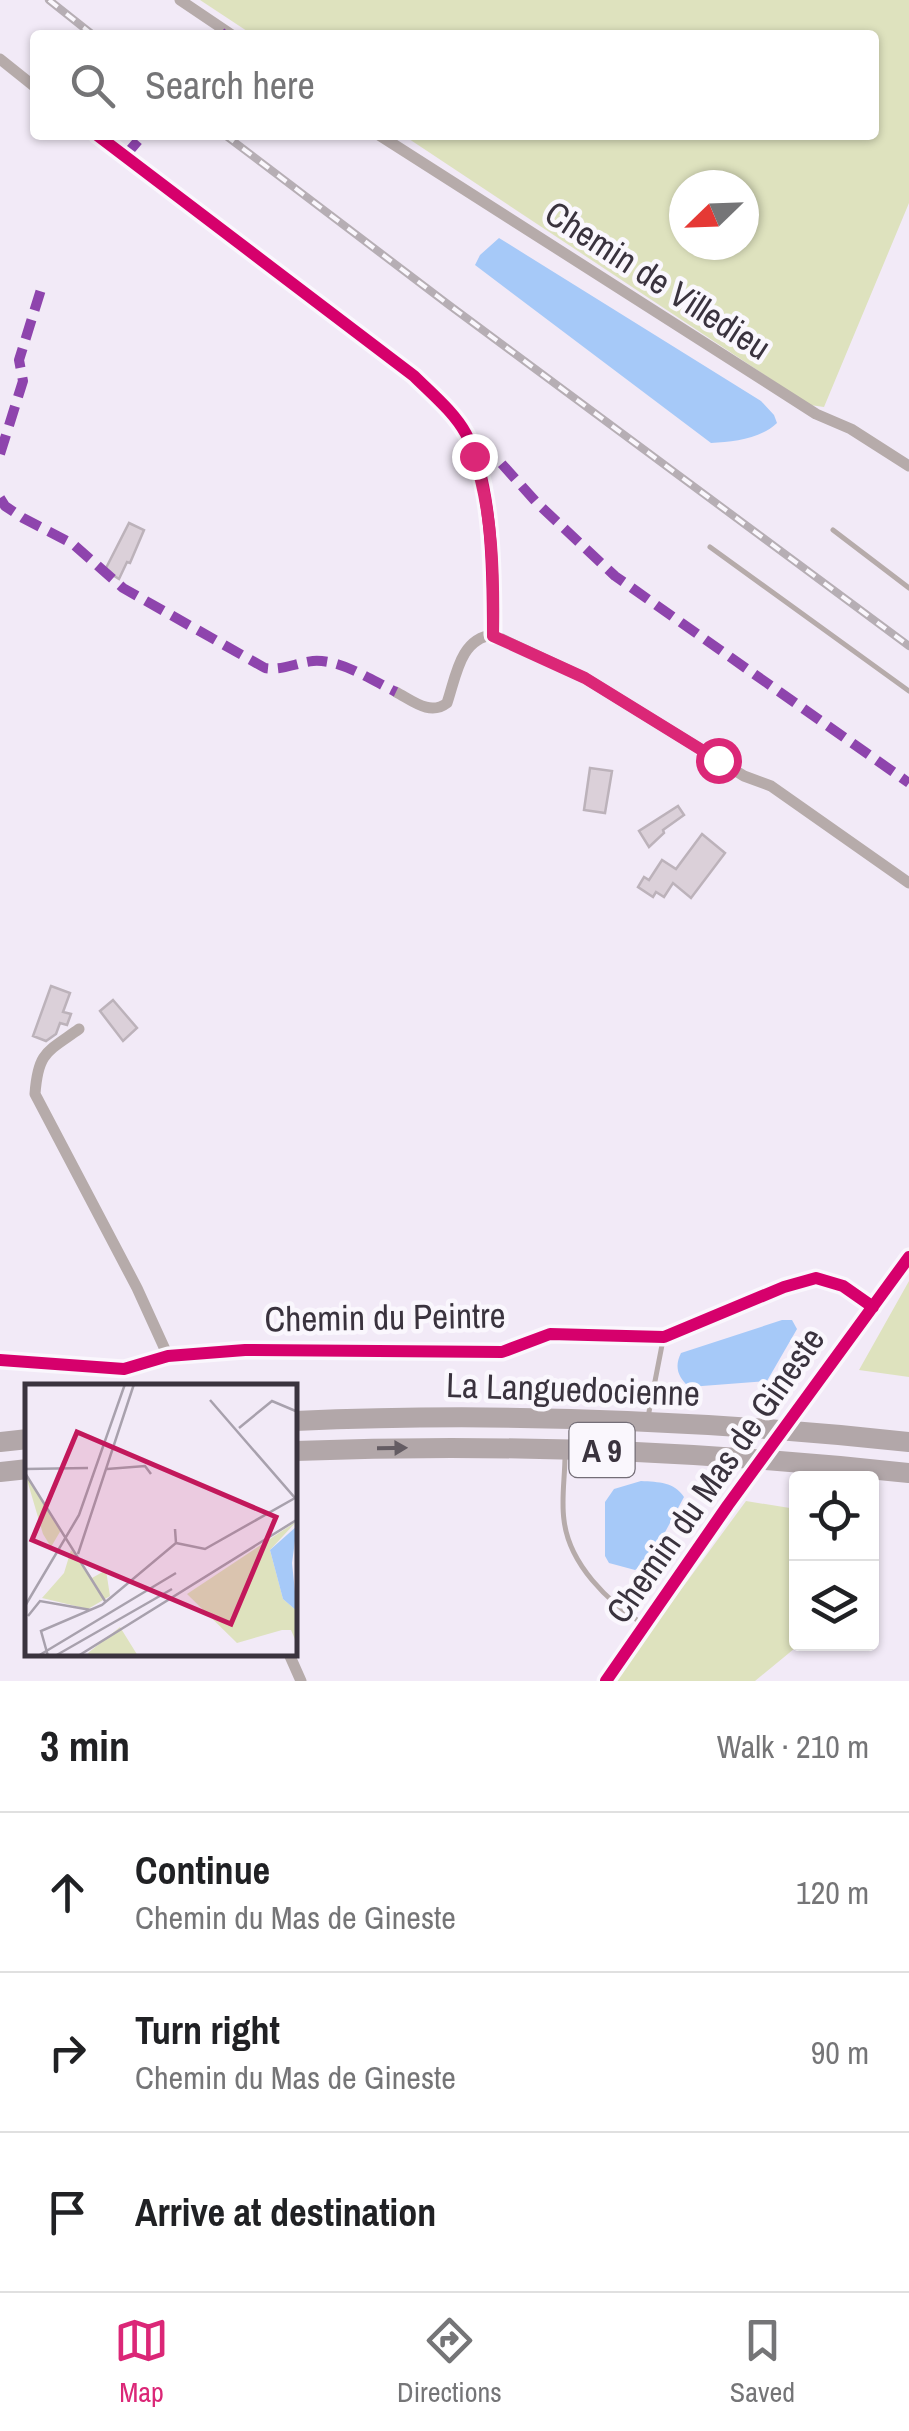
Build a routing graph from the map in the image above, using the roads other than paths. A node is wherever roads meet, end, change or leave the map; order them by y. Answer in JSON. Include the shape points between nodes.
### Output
{"nodes":[{"id":1,"x":180,"y":0,"type":"edge"},
{"id":2,"x":225,"y":30,"type":"edge"},
{"id":3,"x":0,"y":59,"type":"edge"},
{"id":4,"x":30,"y":83,"type":"edge"},
{"id":5,"x":104,"y":140,"type":"edge"},
{"id":6,"x":387,"y":140,"type":"edge"},
{"id":7,"x":909,"y":466,"type":"edge"},
{"id":8,"x":833,"y":530,"type":"dead end"},
{"id":9,"x":710,"y":547,"type":"dead end"},
{"id":10,"x":909,"y":588,"type":"edge"},
{"id":11,"x":493,"y":636,"type":"junction"},
{"id":12,"x":909,"y":691,"type":"edge"},
{"id":13,"x":396,"y":692,"type":"dead end"},
{"id":14,"x":909,"y":883,"type":"edge"},
{"id":15,"x":79,"y":1028,"type":"dead end"},
{"id":16,"x":909,"y":1258,"type":"edge"},
{"id":17,"x":873,"y":1307,"type":"junction"},
{"id":18,"x":664,"y":1337,"type":"junction"},
{"id":19,"x":168,"y":1356,"type":"junction"},
{"id":20,"x":0,"y":1360,"type":"edge"},
{"id":21,"x":298,"y":1420,"type":"edge"},
{"id":22,"x":647,"y":1422,"type":"junction"},
{"id":23,"x":25,"y":1440,"type":"edge"},
{"id":24,"x":0,"y":1442,"type":"edge"},
{"id":25,"x":909,"y":1442,"type":"edge"},
{"id":26,"x":565,"y":1448,"type":"junction"},
{"id":27,"x":298,"y":1451,"type":"edge"},
{"id":28,"x":25,"y":1469,"type":"edge"},
{"id":29,"x":0,"y":1472,"type":"edge"},
{"id":30,"x":909,"y":1473,"type":"edge"},
{"id":31,"x":644,"y":1624,"type":"junction"},
{"id":32,"x":290,"y":1656,"type":"edge"},
{"id":33,"x":301,"y":1681,"type":"edge"},
{"id":34,"x":606,"y":1681,"type":"edge"}],
"edges":[{"from":1,"to":2,"type":"street"},
{"from":3,"to":4,"type":"street"},
{"from":5,"to":11,"type":"street","via":[[414,376],[449,411],[467,434],[482,478]]},
{"from":6,"to":7,"type":"street","name":"Chemin de Villedieu","via":[[816,414]]},
{"from":8,"to":10,"type":"lane"},
{"from":9,"to":12,"type":"lane"},
{"from":11,"to":13,"type":"street","via":[[470,644],[447,703],[438,709]]},
{"from":11,"to":14,"type":"street","via":[[585,678],[771,786]]},
{"from":15,"to":19,"type":"street","via":[[37,1065],[35,1094]]},
{"from":16,"to":17,"type":"street","name":"Chemin du Mas de Gineste"},
{"from":17,"to":18,"type":"street","name":"Chemin du Peintre","via":[[844,1286],[816,1278]]},
{"from":17,"to":31,"type":"street","name":"Chemin du Mas de Gineste","bridge":true},
{"from":18,"to":19,"type":"street","name":"Chemin du Peintre","via":[[550,1334],[502,1352],[245,1350]]},
{"from":18,"to":22,"type":"lane"},
{"from":19,"to":20,"type":"street","name":"Chemin du Peintre","via":[[124,1369]]},
{"from":21,"to":22,"type":"highway","name":"La Languedocienne","number":"A 9"},
{"from":22,"to":25,"type":"highway","name":"La Languedocienne","number":"A 9"},
{"from":23,"to":24,"type":"highway"},
{"from":27,"to":26,"type":"highway","name":"La Languedocienne","number":"A 9","one_way":true},
{"from":26,"to":30,"type":"highway","name":"La Languedocienne","number":"A 9"},
{"from":26,"to":31,"type":"lane","via":[[570,1541],[598,1588]]},
{"from":28,"to":29,"type":"highway"},
{"from":31,"to":34,"type":"street","name":"Chemin du Mas de Gineste"},
{"from":32,"to":33,"type":"street"}]}
